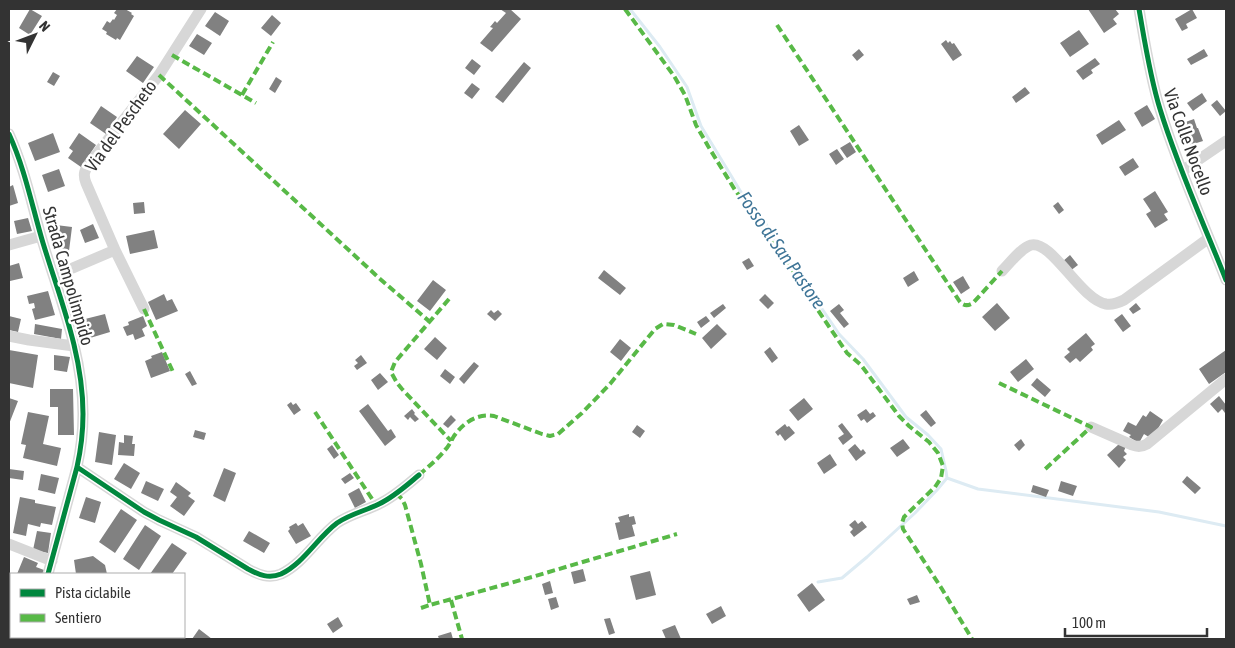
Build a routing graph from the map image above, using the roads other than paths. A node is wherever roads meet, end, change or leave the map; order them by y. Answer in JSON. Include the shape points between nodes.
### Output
{"nodes":[{"id":1,"x":201,"y":9,"type":"edge"},
{"id":2,"x":1139,"y":9,"type":"edge"},
{"id":3,"x":9,"y":134,"type":"edge"},
{"id":4,"x":1226,"y":141,"type":"edge"},
{"id":5,"x":1182,"y":171,"type":"junction"},
{"id":6,"x":41,"y":236,"type":"junction"},
{"id":7,"x":1209,"y":238,"type":"junction"},
{"id":8,"x":9,"y":245,"type":"edge"},
{"id":9,"x":115,"y":250,"type":"junction"},
{"id":10,"x":1002,"y":271,"type":"dead end"},
{"id":11,"x":54,"y":276,"type":"junction"},
{"id":12,"x":1226,"y":280,"type":"edge"},
{"id":13,"x":144,"y":309,"type":"dead end"},
{"id":14,"x":9,"y":336,"type":"edge"},
{"id":15,"x":74,"y":346,"type":"junction"},
{"id":16,"x":1226,"y":379,"type":"edge"},
{"id":17,"x":1091,"y":427,"type":"dead end"},
{"id":18,"x":77,"y":467,"type":"junction"},
{"id":19,"x":419,"y":475,"type":"dead end"},
{"id":20,"x":9,"y":544,"type":"edge"},
{"id":21,"x":51,"y":570,"type":"edge"}],
"edges":[{"from":1,"to":9,"type":"street","name":"Via del Pescheto","via":[[159,75],[84,172]]},
{"from":2,"to":5,"type":"street","name":"Via Colle Nocello","via":[[1156,96]]},
{"from":3,"to":6,"type":"street","name":"Strada Campolimpido","via":[[26,178]]},
{"from":4,"to":5,"type":"street"},
{"from":5,"to":7,"type":"street","name":"Via Colle Nocello"},
{"from":6,"to":8,"type":"street"},
{"from":6,"to":11,"type":"street","name":"Strada Campolimpido"},
{"from":7,"to":10,"type":"street","via":[[1128,297],[1113,304],[1101,303],[1090,296],[1038,245],[1027,247]]},
{"from":7,"to":12,"type":"street","name":"Via Colle Nocello"},
{"from":9,"to":11,"type":"street"},
{"from":9,"to":13,"type":"street","name":"Via del Pescheto"},
{"from":11,"to":15,"type":"street","name":"Strada Campolimpido"},
{"from":14,"to":15,"type":"street"},
{"from":15,"to":18,"type":"street","name":"Strada Campolimpido","via":[[83,412]]},
{"from":16,"to":17,"type":"street","via":[[1142,446],[1132,445]]},
{"from":18,"to":19,"type":"street","via":[[144,512],[196,537],[255,573],[267,576],[288,570],[337,523],[383,502]]},
{"from":18,"to":21,"type":"street","name":"Strada Campolimpido"},
{"from":20,"to":21,"type":"street"}]}
